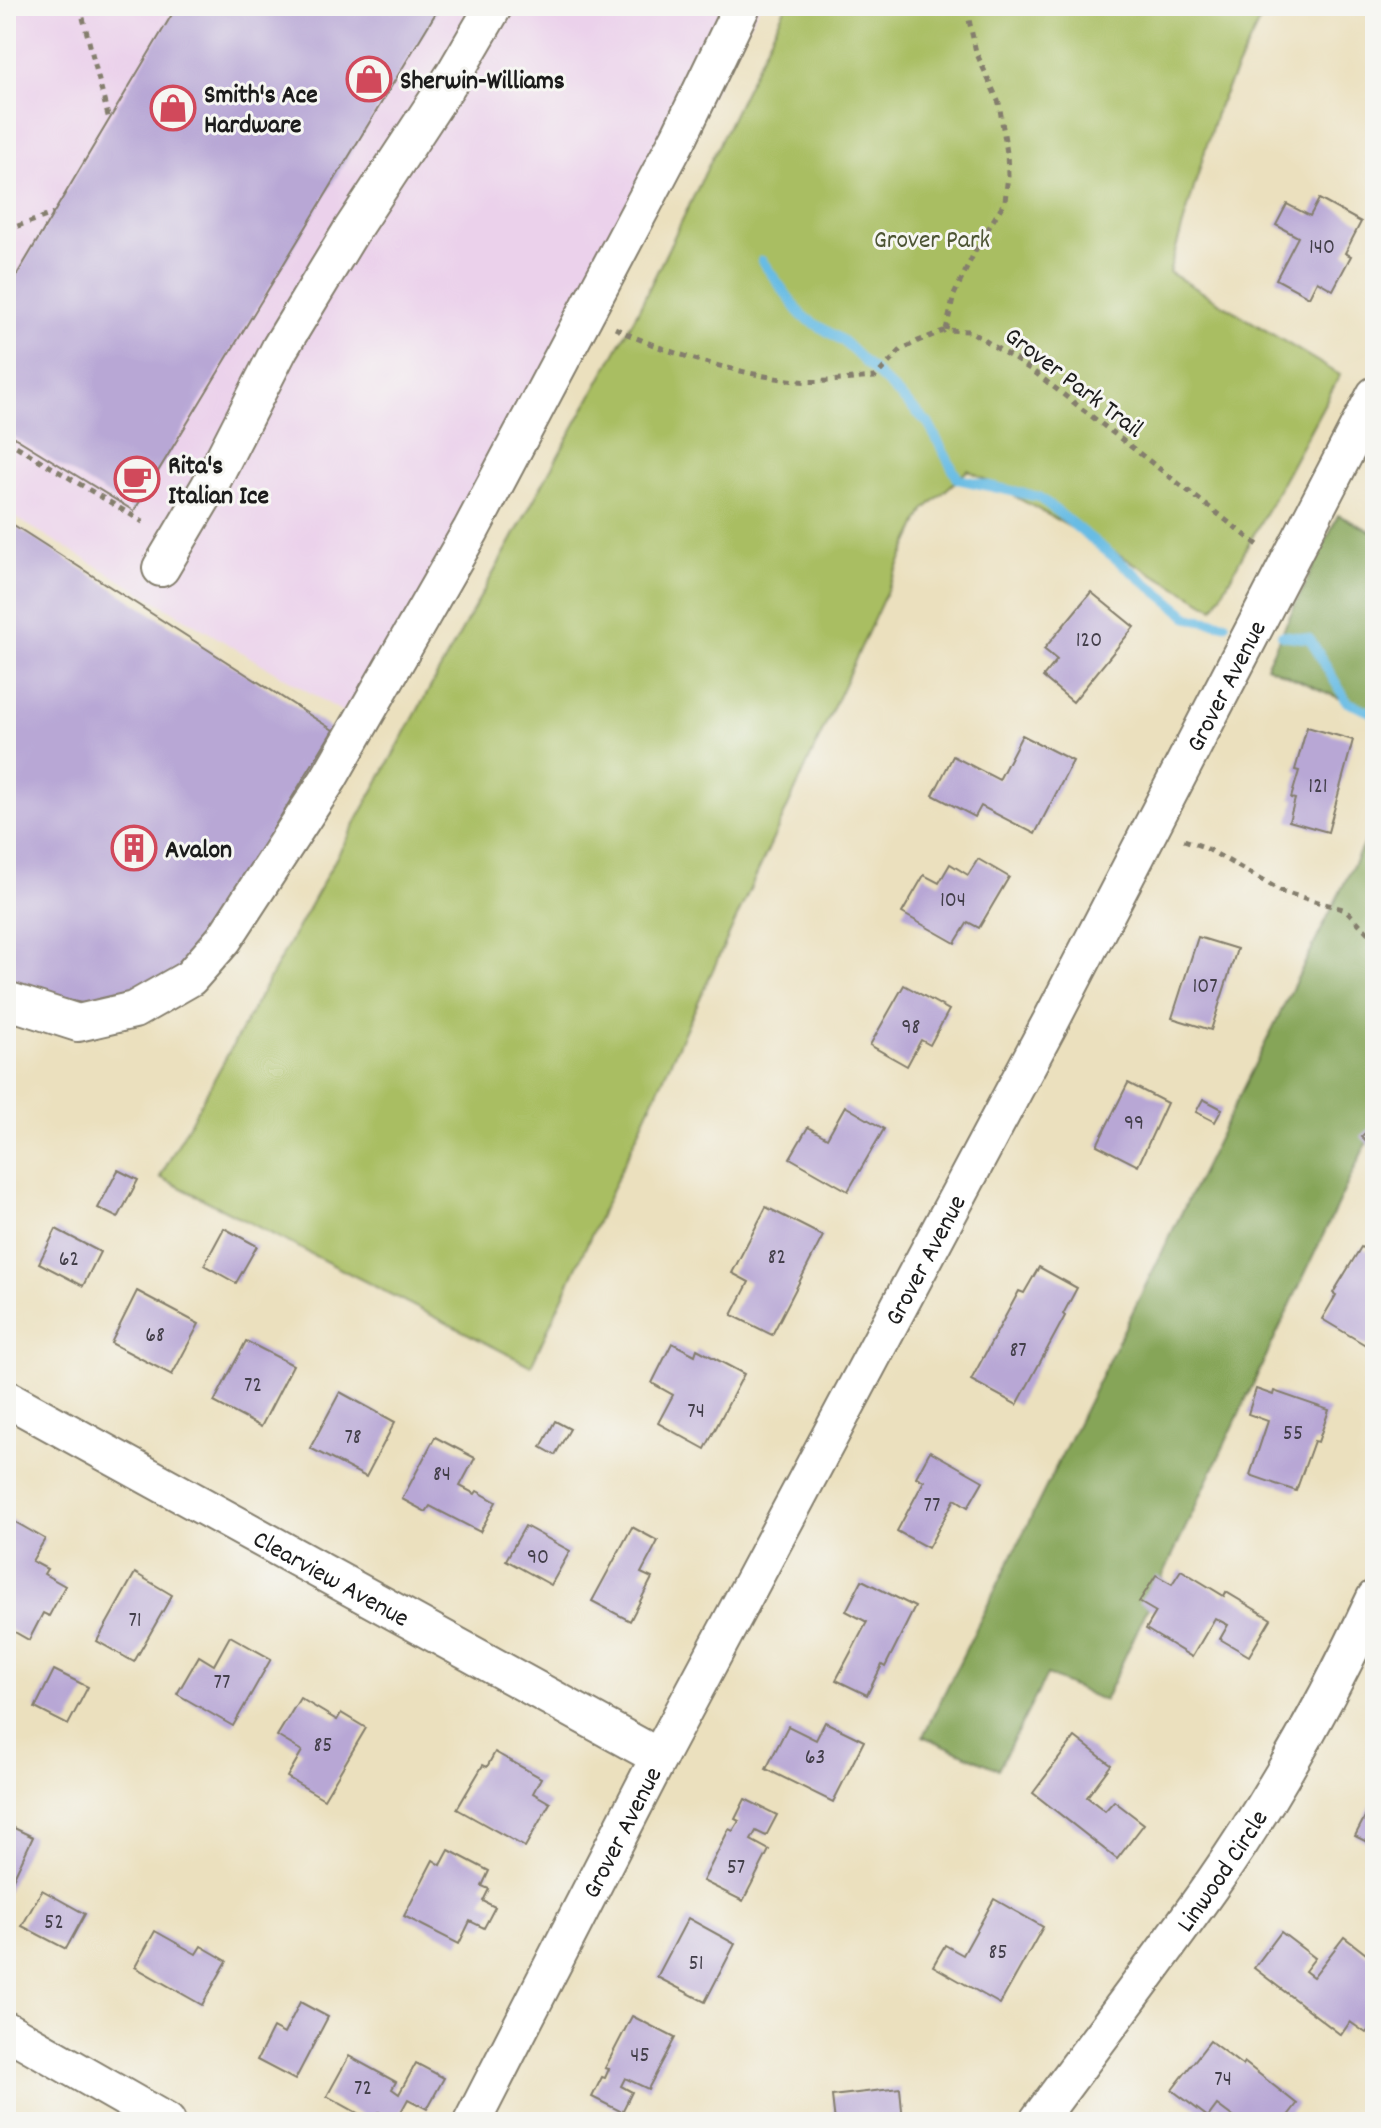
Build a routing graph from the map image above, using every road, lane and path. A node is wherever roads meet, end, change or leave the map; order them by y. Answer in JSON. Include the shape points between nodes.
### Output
{"nodes":[{"id":1,"x":80,"y":6,"type":"edge"},
{"id":2,"x":494,"y":6,"type":"edge"},
{"id":3,"x":742,"y":6,"type":"edge"},
{"id":4,"x":966,"y":6,"type":"edge"},
{"id":5,"x":109,"y":120,"type":"dead end"},
{"id":6,"x":53,"y":214,"type":"dead end"},
{"id":7,"x":6,"y":230,"type":"edge"},
{"id":8,"x":611,"y":325,"type":"dead end"},
{"id":9,"x":946,"y":330,"type":"junction"},
{"id":10,"x":1375,"y":395,"type":"edge"},
{"id":11,"x":6,"y":440,"type":"edge"},
{"id":12,"x":143,"y":522,"type":"dead end"},
{"id":13,"x":1268,"y":553,"type":"dead end"},
{"id":14,"x":161,"y":568,"type":"dead end"},
{"id":15,"x":1144,"y":842,"type":"junction"},
{"id":16,"x":1375,"y":940,"type":"edge"},
{"id":17,"x":6,"y":1000,"type":"edge"},
{"id":18,"x":6,"y":1398,"type":"edge"},
{"id":19,"x":1375,"y":1598,"type":"edge"},
{"id":20,"x":659,"y":1757,"type":"junction"},
{"id":21,"x":6,"y":2030,"type":"edge"},
{"id":22,"x":167,"y":2122,"type":"edge"},
{"id":23,"x":472,"y":2122,"type":"edge"},
{"id":24,"x":1037,"y":2122,"type":"edge"}],
"edges":[{"from":1,"to":5,"type":"path"},
{"from":2,"to":14,"type":"street","via":[[280,348]]},
{"from":3,"to":17,"type":"street","via":[[679,137],[471,530],[329,778],[224,939],[190,978],[134,1010],[78,1023]]},
{"from":4,"to":9,"type":"path","via":[[976,52],[999,103],[1008,175],[1005,201],[954,295]]},
{"from":6,"to":7,"type":"path"},
{"from":8,"to":9,"type":"path","via":[[679,353],[790,380],[875,377],[901,350]]},
{"from":9,"to":13,"type":"path","name":"Grover Park Trail","via":[[970,331],[1011,355]]},
{"from":10,"to":15,"type":"street","name":"Grover Avenue"},
{"from":11,"to":12,"type":"path"},
{"from":15,"to":16,"type":"path","via":[[1174,837],[1204,847],[1283,892],[1346,910]]},
{"from":15,"to":20,"type":"street","name":"Grover Avenue"},
{"from":18,"to":20,"type":"street","name":"Clearview Avenue"},
{"from":19,"to":24,"type":"street","name":"Linwood Circle","via":[[1285,1771],[1214,1881]]},
{"from":20,"to":23,"type":"street","name":"Grover Avenue"},
{"from":21,"to":22,"type":"street"}]}
